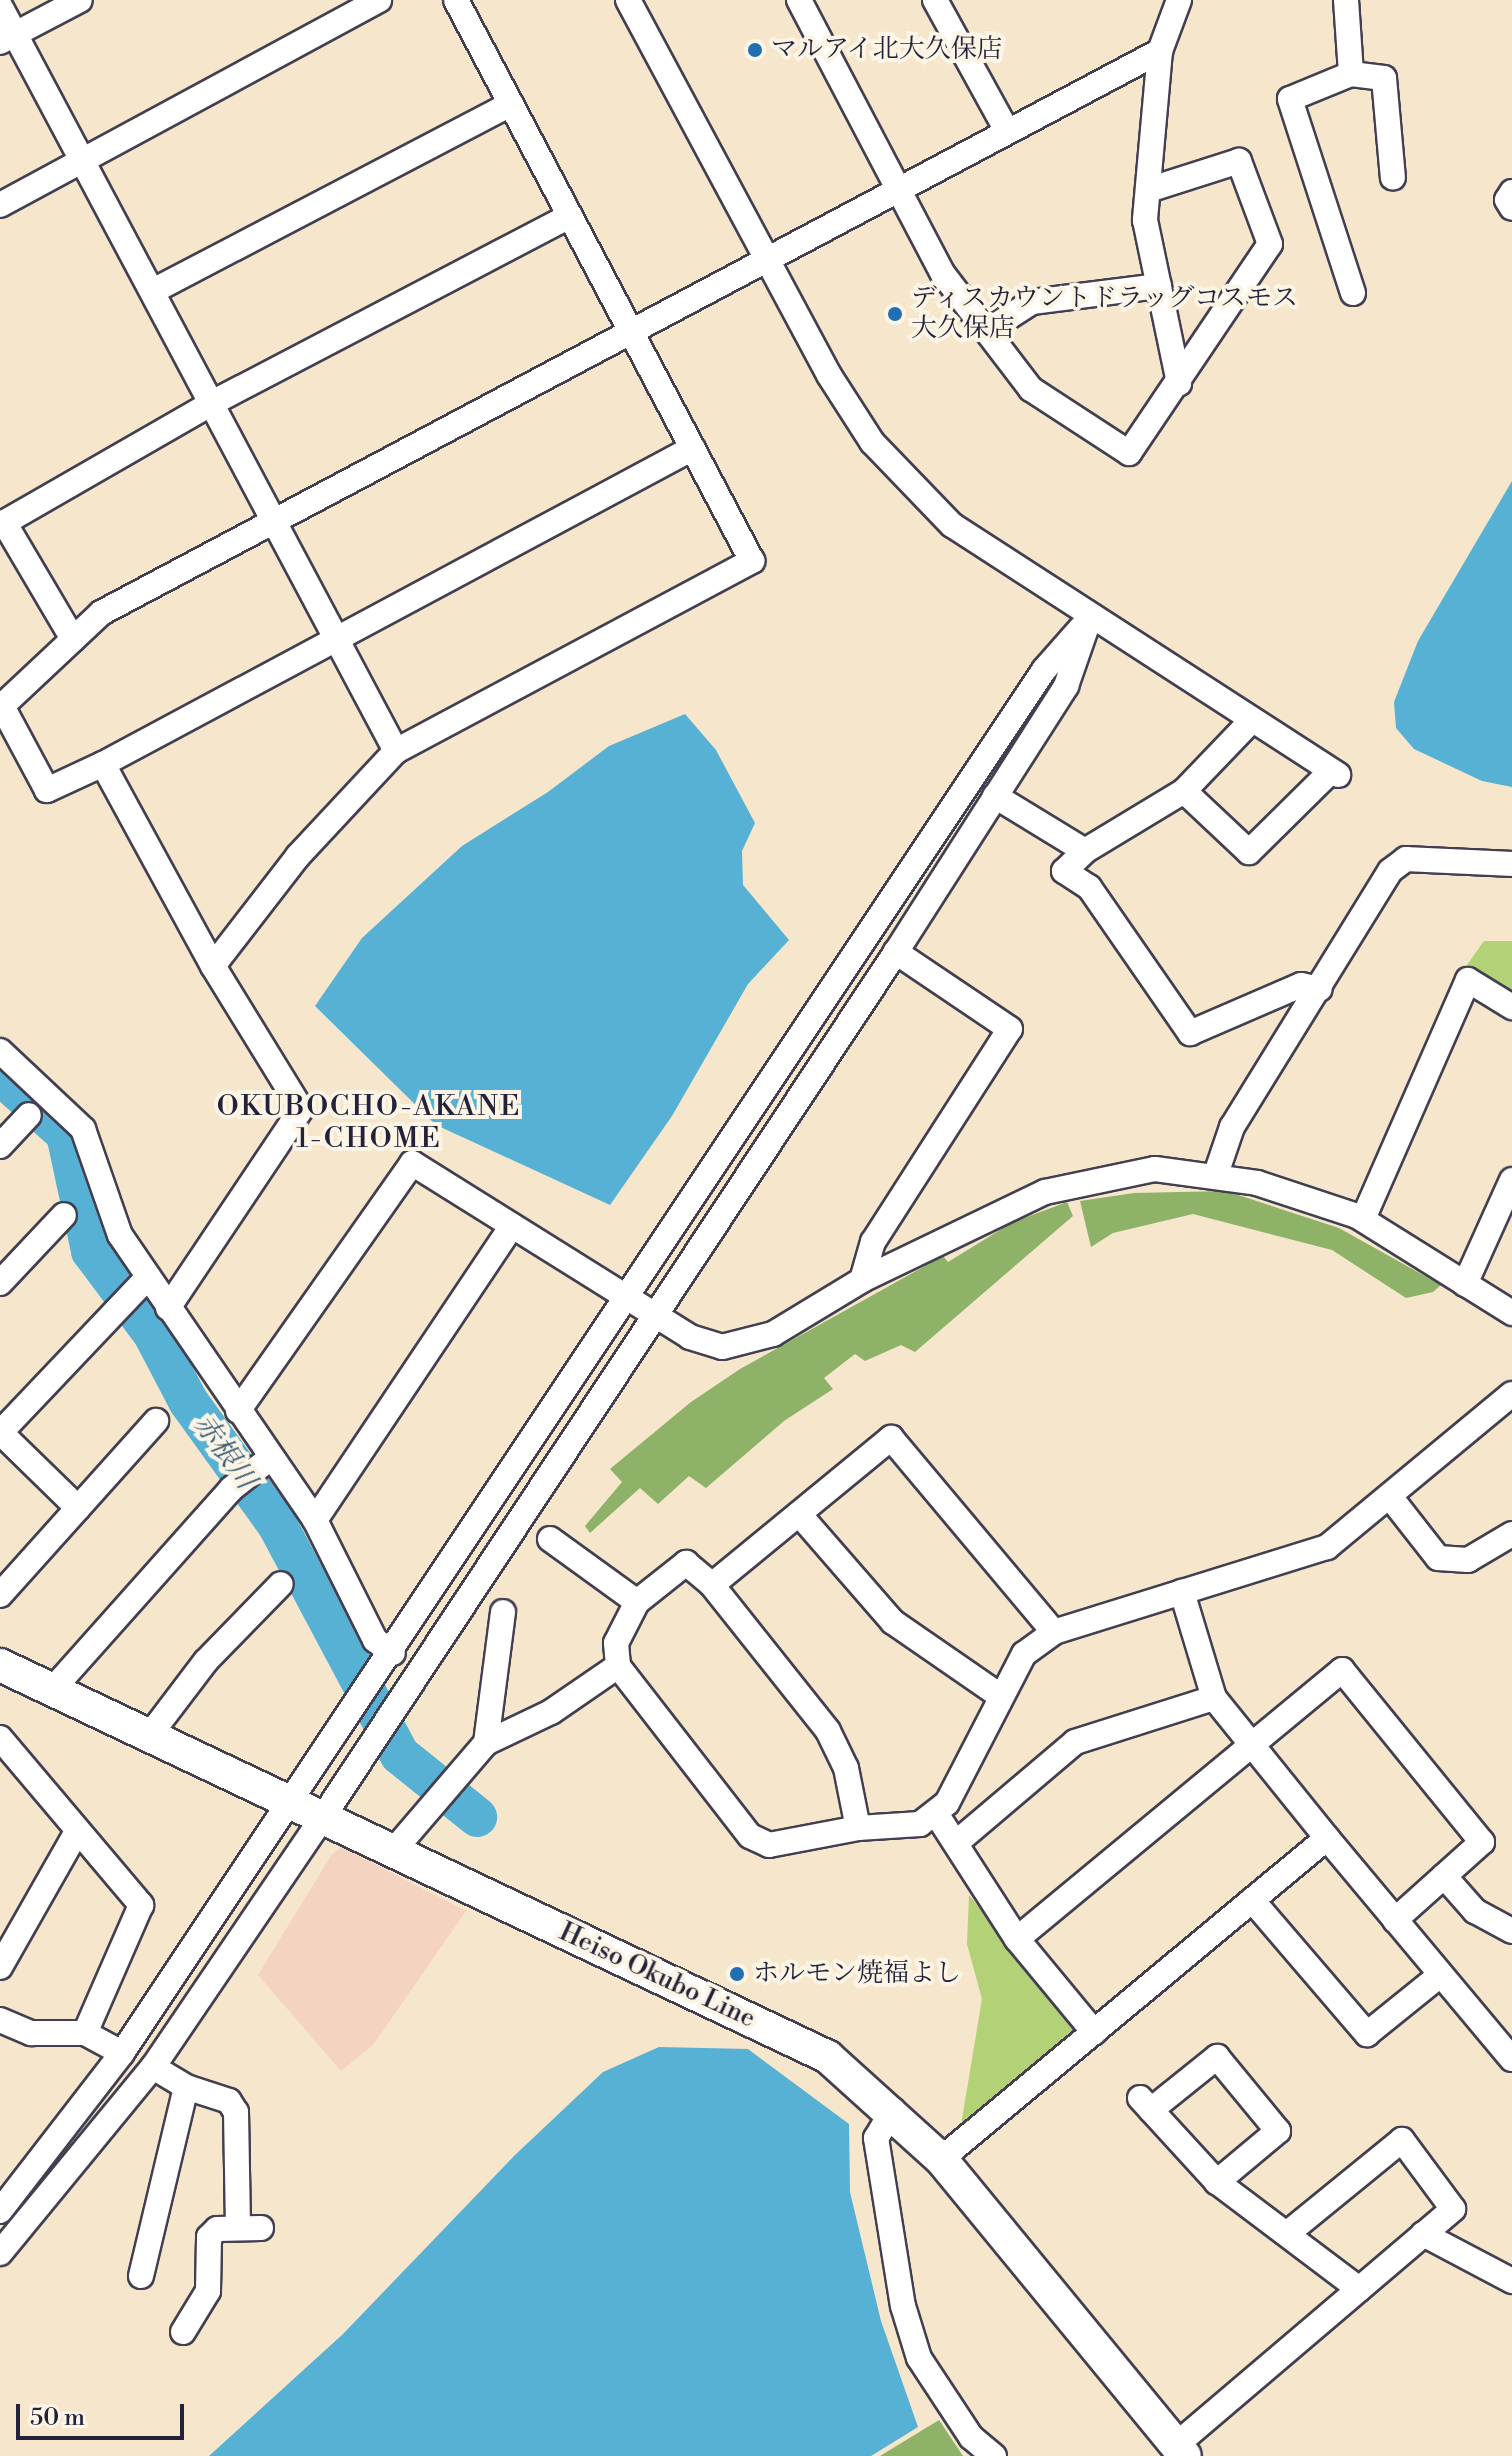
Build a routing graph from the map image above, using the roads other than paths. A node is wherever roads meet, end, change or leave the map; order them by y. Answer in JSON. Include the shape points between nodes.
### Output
{"nodes":[{"id":1,"x":80,"y":0,"type":"edge"},
{"id":2,"x":379,"y":0,"type":"edge"},
{"id":3,"x":456,"y":0,"type":"edge"},
{"id":4,"x":628,"y":0,"type":"edge"},
{"id":5,"x":799,"y":0,"type":"edge"},
{"id":6,"x":935,"y":0,"type":"edge"},
{"id":7,"x":1179,"y":0,"type":"edge"},
{"id":8,"x":1346,"y":0,"type":"edge"},
{"id":9,"x":0,"y":6,"type":"edge"},
{"id":10,"x":8,"y":38,"type":"edge"},
{"id":11,"x":1160,"y":51,"type":"junction"},
{"id":12,"x":1351,"y":74,"type":"junction"},
{"id":13,"x":511,"y":104,"type":"junction"},
{"id":14,"x":1007,"y":131,"type":"junction"},
{"id":15,"x":84,"y":161,"type":"junction"},
{"id":16,"x":1393,"y":178,"type":"dead end"},
{"id":17,"x":896,"y":187,"type":"junction"},
{"id":18,"x":1151,"y":189,"type":"junction"},
{"id":19,"x":1512,"y":192,"type":"edge"},
{"id":20,"x":0,"y":205,"type":"edge"},
{"id":21,"x":1512,"y":208,"type":"edge"},
{"id":22,"x":570,"y":216,"type":"junction"},
{"id":23,"x":766,"y":259,"type":"junction"},
{"id":24,"x":1159,"y":286,"type":"junction"},
{"id":25,"x":153,"y":291,"type":"junction"},
{"id":26,"x":1353,"y":293,"type":"dead end"},
{"id":27,"x":631,"y":331,"type":"junction"},
{"id":28,"x":987,"y":331,"type":"junction"},
{"id":29,"x":1179,"y":383,"type":"junction"},
{"id":30,"x":212,"y":403,"type":"junction"},
{"id":31,"x":693,"y":448,"type":"junction"},
{"id":32,"x":274,"y":519,"type":"junction"},
{"id":33,"x":2,"y":524,"type":"edge"},
{"id":34,"x":1090,"y":617,"type":"junction"},
{"id":35,"x":73,"y":639,"type":"junction"},
{"id":36,"x":338,"y":640,"type":"junction"},
{"id":37,"x":1252,"y":720,"type":"junction"},
{"id":38,"x":396,"y":751,"type":"junction"},
{"id":39,"x":103,"y":764,"type":"junction"},
{"id":40,"x":1184,"y":791,"type":"junction"},
{"id":41,"x":995,"y":796,"type":"junction"},
{"id":42,"x":1085,"y":851,"type":"junction"},
{"id":43,"x":1512,"y":864,"type":"edge"},
{"id":44,"x":896,"y":952,"type":"junction"},
{"id":45,"x":213,"y":966,"type":"junction"},
{"id":46,"x":1320,"y":989,"type":"junction"},
{"id":47,"x":1512,"y":1007,"type":"edge"},
{"id":48,"x":0,"y":1051,"type":"edge"},
{"id":49,"x":29,"y":1115,"type":"dead end"},
{"id":50,"x":0,"y":1146,"type":"edge"},
{"id":51,"x":1216,"y":1174,"type":"junction"},
{"id":52,"x":1512,"y":1180,"type":"edge"},
{"id":53,"x":64,"y":1215,"type":"dead end"},
{"id":54,"x":1363,"y":1219,"type":"junction"},
{"id":55,"x":512,"y":1226,"type":"junction"},
{"id":56,"x":148,"y":1277,"type":"junction"},
{"id":57,"x":862,"y":1280,"type":"junction"},
{"id":58,"x":0,"y":1283,"type":"edge"},
{"id":59,"x":1465,"y":1284,"type":"junction"},
{"id":60,"x":628,"y":1299,"type":"junction"},
{"id":61,"x":168,"y":1308,"type":"junction"},
{"id":62,"x":1512,"y":1313,"type":"edge"},
{"id":63,"x":653,"y":1315,"type":"junction"},
{"id":64,"x":1512,"y":1394,"type":"edge"},
{"id":65,"x":238,"y":1411,"type":"junction"},
{"id":66,"x":156,"y":1421,"type":"dead end"},
{"id":67,"x":0,"y":1432,"type":"edge"},
{"id":68,"x":269,"y":1459,"type":"junction"},
{"id":69,"x":1391,"y":1498,"type":"junction"},
{"id":70,"x":78,"y":1508,"type":"junction"},
{"id":71,"x":799,"y":1514,"type":"junction"},
{"id":72,"x":315,"y":1520,"type":"junction"},
{"id":73,"x":1512,"y":1534,"type":"edge"},
{"id":74,"x":550,"y":1539,"type":"dead end"},
{"id":75,"x":281,"y":1584,"type":"dead end"},
{"id":76,"x":712,"y":1585,"type":"junction"},
{"id":77,"x":1182,"y":1592,"type":"junction"},
{"id":78,"x":0,"y":1595,"type":"edge"},
{"id":79,"x":637,"y":1602,"type":"junction"},
{"id":80,"x":503,"y":1612,"type":"dead end"},
{"id":81,"x":1054,"y":1632,"type":"junction"},
{"id":82,"x":393,"y":1653,"type":"junction"},
{"id":83,"x":0,"y":1665,"type":"edge"},
{"id":84,"x":618,"y":1666,"type":"junction"},
{"id":85,"x":53,"y":1689,"type":"junction"},
{"id":86,"x":999,"y":1695,"type":"junction"},
{"id":87,"x":1214,"y":1698,"type":"junction"},
{"id":88,"x":149,"y":1736,"type":"junction"},
{"id":89,"x":486,"y":1743,"type":"junction"},
{"id":90,"x":1248,"y":1747,"type":"junction"},
{"id":91,"x":2,"y":1750,"type":"edge"},
{"id":92,"x":291,"y":1802,"type":"junction"},
{"id":93,"x":937,"y":1815,"type":"junction"},
{"id":94,"x":323,"y":1817,"type":"junction"},
{"id":95,"x":858,"y":1828,"type":"junction"},
{"id":96,"x":76,"y":1833,"type":"junction"},
{"id":97,"x":1327,"y":1838,"type":"junction"},
{"id":98,"x":956,"y":1843,"type":"junction"},
{"id":99,"x":395,"y":1849,"type":"junction"},
{"id":100,"x":1444,"y":1876,"type":"junction"},
{"id":101,"x":1252,"y":1900,"type":"junction"},
{"id":102,"x":1395,"y":1920,"type":"junction"},
{"id":103,"x":1512,"y":1931,"type":"edge"},
{"id":104,"x":1017,"y":1939,"type":"junction"},
{"id":105,"x":0,"y":1967,"type":"edge"},
{"id":106,"x":1440,"y":1975,"type":"junction"},
{"id":107,"x":0,"y":2020,"type":"edge"},
{"id":108,"x":1094,"y":2032,"type":"junction"},
{"id":109,"x":85,"y":2033,"type":"junction"},
{"id":110,"x":122,"y":2053,"type":"junction"},
{"id":111,"x":1512,"y":2059,"type":"edge"},
{"id":112,"x":153,"y":2067,"type":"junction"},
{"id":113,"x":186,"y":2087,"type":"junction"},
{"id":114,"x":893,"y":2110,"type":"junction"},
{"id":115,"x":941,"y":2159,"type":"junction"},
{"id":116,"x":1217,"y":2182,"type":"junction"},
{"id":117,"x":5,"y":2195,"type":"edge"},
{"id":118,"x":1288,"y":2233,"type":"junction"},
{"id":119,"x":1423,"y":2234,"type":"junction"},
{"id":120,"x":0,"y":2253,"type":"edge"},
{"id":121,"x":141,"y":2276,"type":"dead end"},
{"id":122,"x":1512,"y":2281,"type":"edge"},
{"id":123,"x":1359,"y":2289,"type":"junction"},
{"id":124,"x":183,"y":2332,"type":"dead end"},
{"id":125,"x":1181,"y":2451,"type":"edge"},
{"id":126,"x":994,"y":2456,"type":"edge"}],
"edges":[{"from":1,"to":10,"type":"street"},
{"from":2,"to":15,"type":"street"},
{"from":3,"to":13,"type":"street"},
{"from":4,"to":23,"type":"street"},
{"from":5,"to":17,"type":"street"},
{"from":6,"to":14,"type":"street"},
{"from":7,"to":11,"type":"street"},
{"from":8,"to":12,"type":"street"},
{"from":9,"to":10,"type":"street"},
{"from":10,"to":15,"type":"street"},
{"from":11,"to":14,"type":"street"},
{"from":11,"to":18,"type":"street"},
{"from":12,"to":16,"type":"street","via":[[1384,78]]},
{"from":12,"to":26,"type":"street","via":[[1290,99]]},
{"from":13,"to":22,"type":"street"},
{"from":13,"to":25,"type":"street"},
{"from":14,"to":17,"type":"street"},
{"from":15,"to":20,"type":"street"},
{"from":15,"to":25,"type":"street"},
{"from":17,"to":23,"type":"street"},
{"from":17,"to":28,"type":"street","via":[[943,274]]},
{"from":18,"to":24,"type":"street","via":[[1145,220]]},
{"from":18,"to":29,"type":"street","via":[[1239,161],[1270,244]]},
{"from":19,"to":21,"type":"street","via":[[1507,200]]},
{"from":22,"to":27,"type":"street"},
{"from":22,"to":30,"type":"street"},
{"from":23,"to":27,"type":"street"},
{"from":23,"to":34,"type":"street","via":[[872,442],[952,525]]},
{"from":24,"to":28,"type":"street","via":[[1032,302]]},
{"from":24,"to":29,"type":"street"},
{"from":25,"to":30,"type":"street"},
{"from":27,"to":31,"type":"street"},
{"from":27,"to":32,"type":"street"},
{"from":28,"to":29,"type":"street","via":[[1031,389],[1129,453]]},
{"from":30,"to":32,"type":"street"},
{"from":30,"to":33,"type":"street"},
{"from":31,"to":36,"type":"street"},
{"from":31,"to":38,"type":"street","via":[[752,561]]},
{"from":32,"to":35,"type":"street","via":[[101,613]]},
{"from":32,"to":36,"type":"street"},
{"from":33,"to":35,"type":"street"},
{"from":34,"to":37,"type":"street"},
{"from":34,"to":41,"type":"street","via":[[1066,686]]},
{"from":34,"to":60,"type":"street","via":[[1044,670]]},
{"from":35,"to":39,"type":"street","via":[[2,706],[47,790]]},
{"from":36,"to":38,"type":"street"},
{"from":36,"to":39,"type":"street"},
{"from":37,"to":40,"type":"street"},
{"from":37,"to":40,"type":"street","via":[[1335,773],[1249,852]]},
{"from":38,"to":45,"type":"street","via":[[298,856]]},
{"from":39,"to":45,"type":"street"},
{"from":40,"to":42,"type":"street"},
{"from":41,"to":42,"type":"street"},
{"from":41,"to":44,"type":"street"},
{"from":42,"to":46,"type":"street","via":[[1064,871],[1089,887],[1190,1033],[1301,985]]},
{"from":43,"to":46,"type":"street","via":[[1406,859],[1390,871]]},
{"from":44,"to":57,"type":"street","via":[[1010,1029],[873,1242]]},
{"from":44,"to":63,"type":"street"},
{"from":45,"to":61,"type":"street","via":[[301,1109]]},
{"from":46,"to":51,"type":"street","via":[[1232,1127]]},
{"from":47,"to":54,"type":"street","via":[[1468,980]]},
{"from":48,"to":56,"type":"street","via":[[83,1129],[120,1235]]},
{"from":49,"to":50,"type":"street"},
{"from":51,"to":54,"type":"street"},
{"from":51,"to":57,"type":"street","via":[[1155,1169],[1045,1192]]},
{"from":52,"to":59,"type":"street"},
{"from":53,"to":58,"type":"street"},
{"from":54,"to":59,"type":"street"},
{"from":55,"to":60,"type":"street"},
{"from":55,"to":65,"type":"street","via":[[412,1163]]},
{"from":55,"to":72,"type":"street"},
{"from":56,"to":61,"type":"street"},
{"from":56,"to":67,"type":"street"},
{"from":57,"to":63,"type":"street","via":[[750,1344],[722,1347],[690,1337]]},
{"from":59,"to":62,"type":"street"},
{"from":60,"to":63,"type":"street"},
{"from":60,"to":82,"type":"street"},
{"from":61,"to":65,"type":"street"},
{"from":63,"to":94,"type":"street"},
{"from":64,"to":69,"type":"street"},
{"from":65,"to":68,"type":"street"},
{"from":66,"to":70,"type":"street"},
{"from":67,"to":70,"type":"street"},
{"from":68,"to":72,"type":"street"},
{"from":68,"to":85,"type":"street","via":[[231,1489]]},
{"from":69,"to":73,"type":"street","via":[[1438,1558],[1468,1560]]},
{"from":69,"to":77,"type":"street","via":[[1327,1547]]},
{"from":70,"to":78,"type":"street"},
{"from":71,"to":76,"type":"street"},
{"from":71,"to":81,"type":"street","via":[[891,1438]]},
{"from":71,"to":86,"type":"street","via":[[893,1622]]},
{"from":72,"to":82,"type":"street","via":[[375,1640]]},
{"from":74,"to":79,"type":"street"},
{"from":75,"to":88,"type":"street","via":[[206,1661]]},
{"from":76,"to":79,"type":"street","via":[[686,1563]]},
{"from":76,"to":95,"type":"street","via":[[828,1731],[846,1768]]},
{"from":77,"to":81,"type":"street"},
{"from":77,"to":87,"type":"street"},
{"from":79,"to":84,"type":"street","via":[[616,1643]]},
{"from":80,"to":89,"type":"street"},
{"from":81,"to":86,"type":"street","via":[[1024,1654]]},
{"from":82,"to":92,"type":"street"},
{"from":83,"to":85,"type":"main road","name":"Heiso Okubo Line"},
{"from":84,"to":89,"type":"street","via":[[551,1712]]},
{"from":84,"to":95,"type":"street","via":[[750,1836],[769,1845]]},
{"from":85,"to":88,"type":"main road","name":"Heiso Okubo Line"},
{"from":86,"to":93,"type":"street"},
{"from":87,"to":90,"type":"street"},
{"from":87,"to":98,"type":"street","via":[[1075,1742]]},
{"from":88,"to":92,"type":"main road","name":"Heiso Okubo Line"},
{"from":89,"to":99,"type":"street"},
{"from":90,"to":97,"type":"street"},
{"from":90,"to":100,"type":"street","via":[[1342,1670],[1482,1842]]},
{"from":90,"to":104,"type":"street"},
{"from":91,"to":96,"type":"street"},
{"from":92,"to":94,"type":"main road","name":"Heiso Okubo Line"},
{"from":92,"to":110,"type":"street"},
{"from":93,"to":95,"type":"street","via":[[920,1824]]},
{"from":93,"to":98,"type":"street"},
{"from":94,"to":99,"type":"main road","name":"Heiso Okubo Line"},
{"from":94,"to":112,"type":"street"},
{"from":96,"to":105,"type":"street"},
{"from":96,"to":109,"type":"street","via":[[141,1905]]},
{"from":97,"to":101,"type":"street"},
{"from":97,"to":102,"type":"street"},
{"from":98,"to":104,"type":"street"},
{"from":99,"to":114,"type":"main road","name":"Heiso Okubo Line","via":[[828,2057]]},
{"from":100,"to":102,"type":"street"},
{"from":100,"to":103,"type":"street","via":[[1475,1911]]},
{"from":101,"to":106,"type":"street","via":[[1367,2034]]},
{"from":101,"to":108,"type":"street"},
{"from":102,"to":106,"type":"street"},
{"from":104,"to":108,"type":"street"},
{"from":106,"to":111,"type":"street"},
{"from":107,"to":109,"type":"street","via":[[31,2033]]},
{"from":108,"to":115,"type":"street"},
{"from":109,"to":110,"type":"street"},
{"from":110,"to":117,"type":"street"},
{"from":112,"to":113,"type":"street"},
{"from":112,"to":120,"type":"street"},
{"from":113,"to":121,"type":"street"},
{"from":113,"to":124,"type":"street","via":[[229,2101],[236,2112],[250,2228],[217,2229],[209,2237],[208,2291]]},
{"from":114,"to":115,"type":"main road","name":"Heiso Okubo Line"},
{"from":114,"to":126,"type":"street","via":[[876,2138],[903,2306],[919,2358],[971,2437]]},
{"from":115,"to":125,"type":"main road","name":"Heiso Okubo Line"},
{"from":116,"to":116,"type":"street","via":[[1146,2104],[1217,2057],[1278,2131]]},
{"from":116,"to":118,"type":"street"},
{"from":118,"to":119,"type":"street","via":[[1402,2140],[1453,2209]]},
{"from":118,"to":123,"type":"street"},
{"from":119,"to":122,"type":"street"},
{"from":119,"to":123,"type":"street"},
{"from":123,"to":125,"type":"street"}]}
